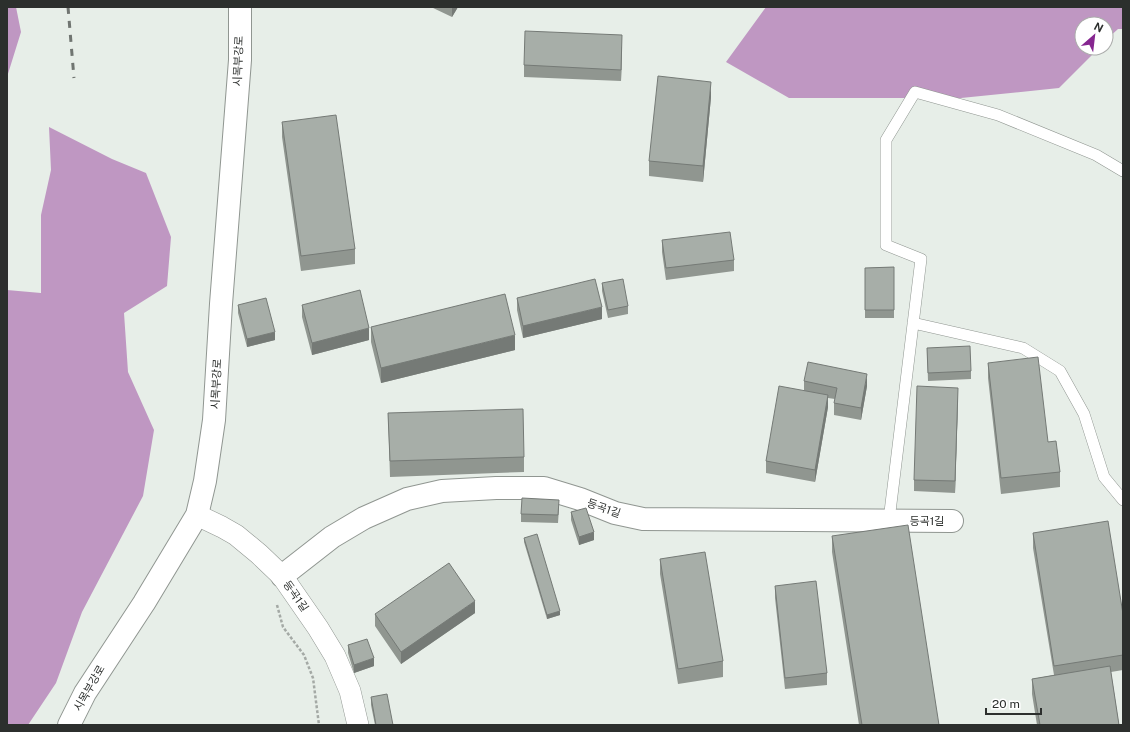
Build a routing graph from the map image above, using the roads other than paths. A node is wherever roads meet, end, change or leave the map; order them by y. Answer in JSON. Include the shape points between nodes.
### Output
{"nodes":[{"id":1,"x":240,"y":7,"type":"edge"},
{"id":2,"x":1123,"y":170,"type":"edge"},
{"id":3,"x":913,"y":323,"type":"junction"},
{"id":4,"x":1123,"y":500,"type":"edge"},
{"id":5,"x":197,"y":515,"type":"junction"},
{"id":6,"x":889,"y":520,"type":"junction"},
{"id":7,"x":952,"y":521,"type":"dead end"},
{"id":8,"x":282,"y":576,"type":"junction"},
{"id":9,"x":69,"y":725,"type":"edge"},
{"id":10,"x":358,"y":725,"type":"edge"}],
"edges":[{"from":1,"to":5,"type":"main road","name":"시목부강로","via":[[240,60],[214,420]]},
{"from":2,"to":3,"type":"lane","via":[[1096,155],[998,115],[915,92],[886,140],[886,245],[921,259]]},
{"from":3,"to":4,"type":"lane","via":[[1023,348],[1060,371],[1084,414],[1104,477]]},
{"from":3,"to":6,"type":"lane"},
{"from":5,"to":8,"type":"street","name":"등곡1길","via":[[236,536]]},
{"from":5,"to":9,"type":"main road","name":"시목부강로","via":[[144,603],[85,692]]},
{"from":6,"to":7,"type":"main road","name":"등곡1길"},
{"from":6,"to":8,"type":"main road","name":"등곡1길","via":[[643,519],[615,513],[544,488],[442,491],[407,499],[364,518],[332,538]]},
{"from":8,"to":10,"type":"street","name":"등곡1길","via":[[335,656],[350,691]]}]}
